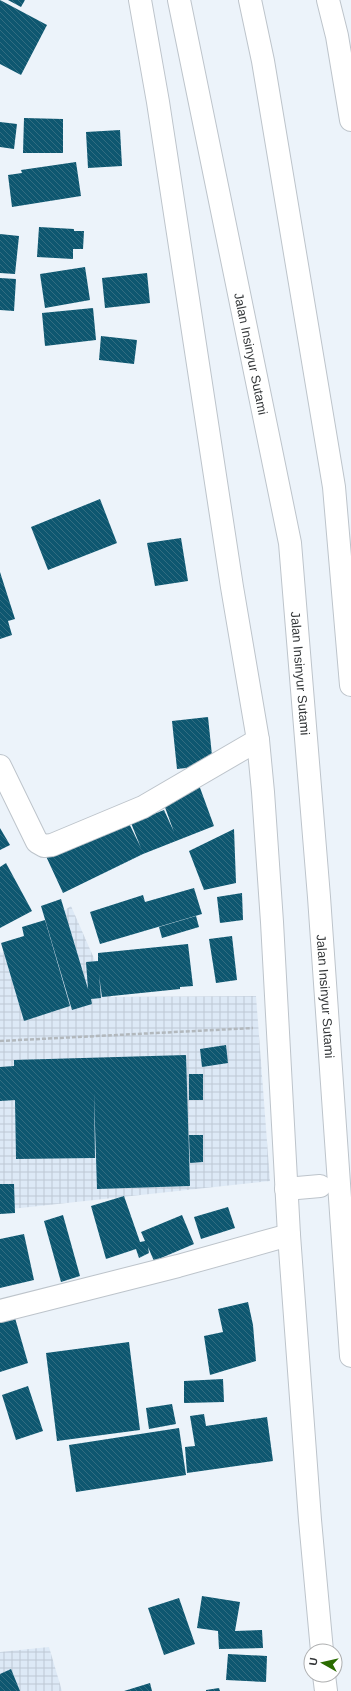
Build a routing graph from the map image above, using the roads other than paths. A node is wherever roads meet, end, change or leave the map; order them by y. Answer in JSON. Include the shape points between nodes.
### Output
{"nodes":[{"id":1,"x":140,"y":0,"type":"edge"},
{"id":2,"x":179,"y":0,"type":"edge"},
{"id":3,"x":250,"y":0,"type":"edge"},
{"id":4,"x":328,"y":0,"type":"edge"},
{"id":5,"x":344,"y":35,"type":"edge"},
{"id":6,"x":351,"y":120,"type":"edge"},
{"id":7,"x":351,"y":685,"type":"edge"},
{"id":8,"x":258,"y":740,"type":"junction"},
{"id":9,"x":0,"y":766,"type":"edge"},
{"id":10,"x":320,"y":1186,"type":"dead end"},
{"id":11,"x":286,"y":1189,"type":"junction"},
{"id":12,"x":289,"y":1235,"type":"junction"},
{"id":13,"x":0,"y":1311,"type":"edge"},
{"id":14,"x":351,"y":1356,"type":"edge"},
{"id":15,"x":321,"y":1643,"type":"edge"}],
"edges":[{"from":1,"to":8,"type":"main road"},
{"from":2,"to":14,"type":"main road","name":"Jalan Insinyur Sutami","via":[[290,543],[320,905]]},
{"from":3,"to":7,"type":"main road","via":[[263,61],[334,486]]},
{"from":4,"to":5,"type":"main road"},
{"from":5,"to":6,"type":"main road"},
{"from":8,"to":9,"type":"main road","via":[[143,808],[52,846],[44,846],[37,842]]},
{"from":8,"to":11,"type":"main road","via":[[278,1027]]},
{"from":10,"to":11,"type":"main road"},
{"from":11,"to":12,"type":"main road"},
{"from":12,"to":13,"type":"main road"},
{"from":12,"to":15,"type":"main road"}]}
